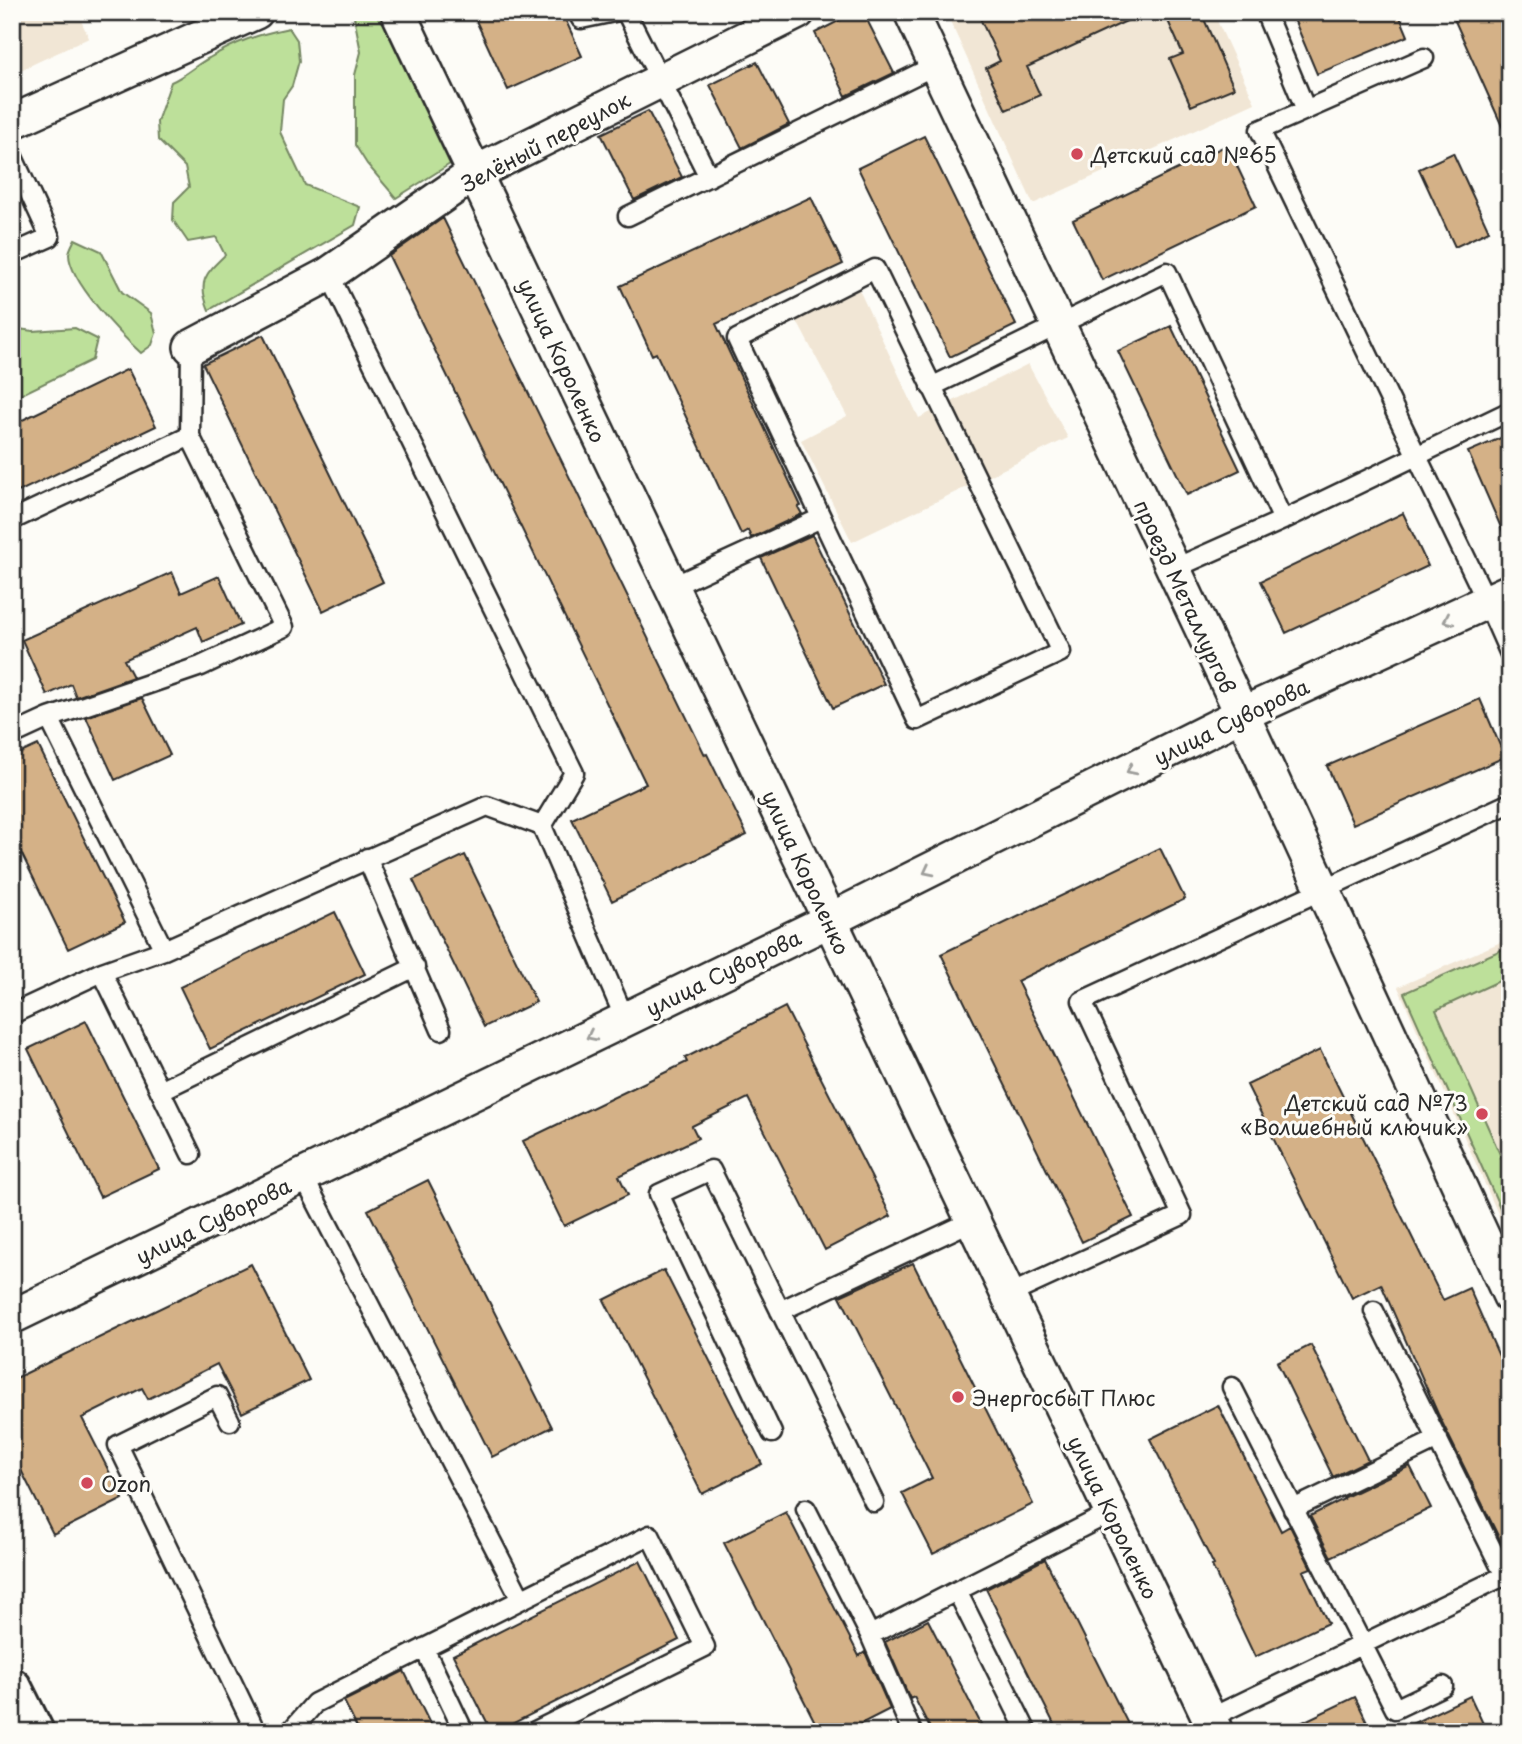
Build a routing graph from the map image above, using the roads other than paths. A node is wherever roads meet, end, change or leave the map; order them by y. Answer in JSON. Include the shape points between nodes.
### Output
{"nodes":[{"id":1,"x":256,"y":12,"type":"edge"},
{"id":2,"x":398,"y":12,"type":"edge"},
{"id":3,"x":578,"y":12,"type":"edge"},
{"id":4,"x":614,"y":12,"type":"edge"},
{"id":5,"x":626,"y":12,"type":"edge"},
{"id":6,"x":798,"y":12,"type":"edge"},
{"id":7,"x":911,"y":12,"type":"edge"},
{"id":8,"x":1265,"y":12,"type":"edge"},
{"id":9,"x":1424,"y":58,"type":"dead end"},
{"id":10,"x":936,"y":65,"type":"junction"},
{"id":11,"x":660,"y":81,"type":"junction"},
{"id":12,"x":1306,"y":110,"type":"junction"},
{"id":13,"x":12,"y":122,"type":"edge"},
{"id":14,"x":12,"y":155,"type":"edge"},
{"id":15,"x":475,"y":173,"type":"junction"},
{"id":16,"x":709,"y":177,"type":"junction"},
{"id":17,"x":628,"y":216,"type":"dead end"},
{"id":18,"x":12,"y":254,"type":"edge"},
{"id":19,"x":329,"y":274,"type":"junction"},
{"id":20,"x":1059,"y":326,"type":"junction"},
{"id":21,"x":191,"y":347,"type":"joint"},
{"id":22,"x":931,"y":387,"type":"junction"},
{"id":23,"x":1510,"y":411,"type":"edge"},
{"id":24,"x":190,"y":436,"type":"junction"},
{"id":25,"x":1416,"y":455,"type":"junction"},
{"id":26,"x":821,"y":518,"type":"junction"},
{"id":27,"x":12,"y":520,"type":"edge"},
{"id":28,"x":1283,"y":520,"type":"junction"},
{"id":29,"x":1173,"y":569,"type":"junction"},
{"id":30,"x":671,"y":587,"type":"junction"},
{"id":31,"x":1498,"y":596,"type":"edge"},
{"id":32,"x":1510,"y":654,"type":"edge"},
{"id":33,"x":1242,"y":714,"type":"junction"},
{"id":34,"x":49,"y":718,"type":"junction"},
{"id":35,"x":12,"y":736,"type":"edge"},
{"id":36,"x":1510,"y":803,"type":"edge"},
{"id":37,"x":542,"y":826,"type":"junction"},
{"id":38,"x":367,"y":858,"type":"junction"},
{"id":39,"x":1322,"y":888,"type":"junction"},
{"id":40,"x":830,"y":920,"type":"junction"},
{"id":41,"x":164,"y":950,"type":"junction"},
{"id":42,"x":415,"y":967,"type":"junction"},
{"id":43,"x":102,"y":972,"type":"junction"},
{"id":44,"x":12,"y":1013,"type":"edge"},
{"id":45,"x":625,"y":1019,"type":"junction"},
{"id":46,"x":441,"y":1030,"type":"dead end"},
{"id":47,"x":160,"y":1091,"type":"junction"},
{"id":48,"x":191,"y":1154,"type":"dead end"},
{"id":49,"x":303,"y":1176,"type":"junction"},
{"id":50,"x":972,"y":1221,"type":"junction"},
{"id":51,"x":1008,"y":1296,"type":"junction"},
{"id":52,"x":1510,"y":1296,"type":"edge"},
{"id":53,"x":780,"y":1311,"type":"junction"},
{"id":54,"x":1374,"y":1311,"type":"dead end"},
{"id":55,"x":12,"y":1317,"type":"edge"},
{"id":56,"x":1232,"y":1387,"type":"dead end"},
{"id":57,"x":230,"y":1421,"type":"dead end"},
{"id":58,"x":772,"y":1433,"type":"dead end"},
{"id":59,"x":1438,"y":1439,"type":"junction"},
{"id":60,"x":874,"y":1502,"type":"dead end"},
{"id":61,"x":806,"y":1509,"type":"dead end"},
{"id":62,"x":1293,"y":1509,"type":"junction"},
{"id":63,"x":1112,"y":1512,"type":"junction"},
{"id":64,"x":1507,"y":1575,"type":"edge"},
{"id":65,"x":957,"y":1591,"type":"junction"},
{"id":66,"x":520,"y":1600,"type":"junction"},
{"id":67,"x":870,"y":1635,"type":"junction"},
{"id":68,"x":1362,"y":1644,"type":"junction"},
{"id":69,"x":424,"y":1648,"type":"junction"},
{"id":70,"x":1443,"y":1686,"type":"dead end"},
{"id":71,"x":12,"y":1688,"type":"edge"},
{"id":72,"x":1213,"y":1725,"type":"edge"},
{"id":73,"x":34,"y":1732,"type":"edge"},
{"id":74,"x":256,"y":1732,"type":"edge"},
{"id":75,"x":290,"y":1732,"type":"edge"},
{"id":76,"x":464,"y":1732,"type":"edge"},
{"id":77,"x":533,"y":1732,"type":"edge"},
{"id":78,"x":912,"y":1732,"type":"edge"},
{"id":79,"x":1027,"y":1732,"type":"edge"}],
"edges":[{"from":1,"to":13,"type":"street"},
{"from":2,"to":15,"type":"street","name":"улица Короленко"},
{"from":3,"to":4,"type":"lane","via":[[581,19]]},
{"from":5,"to":11,"type":"lane"},
{"from":6,"to":11,"type":"street","name":"Зелёный переулок"},
{"from":7,"to":10,"type":"street","name":"проезд Металлургов"},
{"from":8,"to":12,"type":"lane"},
{"from":9,"to":12,"type":"lane"},
{"from":10,"to":16,"type":"lane"},
{"from":10,"to":20,"type":"street","name":"проезд Металлургов"},
{"from":11,"to":15,"type":"street","name":"Зелёный переулок"},
{"from":11,"to":16,"type":"lane"},
{"from":12,"to":25,"type":"lane","via":[[1259,130]]},
{"from":14,"to":18,"type":"lane","via":[[50,237]]},
{"from":15,"to":19,"type":"street","name":"Зелёный переулок"},
{"from":15,"to":30,"type":"street","name":"улица Короленко"},
{"from":16,"to":17,"type":"lane"},
{"from":19,"to":21,"type":"street","name":"Зелёный переулок"},
{"from":19,"to":37,"type":"lane","via":[[574,773]]},
{"from":20,"to":22,"type":"lane"},
{"from":20,"to":28,"type":"lane","via":[[1167,272]]},
{"from":20,"to":29,"type":"street","name":"проезд Металлургов"},
{"from":21,"to":24,"type":"lane"},
{"from":22,"to":26,"type":"lane","via":[[875,269],[737,339]]},
{"from":22,"to":26,"type":"lane","via":[[1061,652],[917,720]]},
{"from":23,"to":25,"type":"lane"},
{"from":24,"to":27,"type":"lane"},
{"from":24,"to":34,"type":"lane","via":[[284,627],[201,666]]},
{"from":25,"to":28,"type":"lane"},
{"from":25,"to":31,"type":"lane"},
{"from":26,"to":30,"type":"lane"},
{"from":28,"to":29,"type":"lane"},
{"from":29,"to":33,"type":"street","name":"проезд Металлургов"},
{"from":30,"to":40,"type":"street","name":"улица Короленко"},
{"from":31,"to":32,"type":"lane"},
{"from":31,"to":33,"type":"street","name":"улица Суворова","one_way":true},
{"from":33,"to":39,"type":"street","name":"проезд Металлургов"},
{"from":33,"to":40,"type":"street","name":"улица Суворова","one_way":true},
{"from":34,"to":35,"type":"lane"},
{"from":34,"to":41,"type":"lane"},
{"from":36,"to":39,"type":"lane"},
{"from":37,"to":38,"type":"lane","via":[[487,806]]},
{"from":37,"to":45,"type":"lane"},
{"from":38,"to":41,"type":"lane"},
{"from":38,"to":42,"type":"lane"},
{"from":39,"to":51,"type":"lane","via":[[1082,1001],[1182,1215]]},
{"from":39,"to":52,"type":"street","name":"проезд Металлургов"},
{"from":40,"to":45,"type":"street","name":"улица Суворова"},
{"from":40,"to":50,"type":"street","name":"улица Короленко"},
{"from":41,"to":43,"type":"lane"},
{"from":42,"to":46,"type":"lane"},
{"from":42,"to":47,"type":"lane"},
{"from":43,"to":44,"type":"lane"},
{"from":43,"to":47,"type":"lane"},
{"from":45,"to":49,"type":"street","name":"улица Суворова","one_way":true},
{"from":47,"to":48,"type":"lane"},
{"from":49,"to":55,"type":"street","name":"улица Суворова"},
{"from":49,"to":66,"type":"lane"},
{"from":50,"to":51,"type":"street","name":"улица Короленко"},
{"from":50,"to":53,"type":"lane"},
{"from":51,"to":63,"type":"street","name":"улица Короленко"},
{"from":53,"to":58,"type":"lane","via":[[711,1170],[659,1194]]},
{"from":53,"to":60,"type":"lane"},
{"from":54,"to":59,"type":"lane"},
{"from":56,"to":62,"type":"lane"},
{"from":57,"to":74,"type":"lane","via":[[217,1396],[118,1445]]},
{"from":59,"to":62,"type":"lane"},
{"from":59,"to":64,"type":"lane"},
{"from":61,"to":67,"type":"lane"},
{"from":62,"to":68,"type":"lane"},
{"from":63,"to":65,"type":"lane"},
{"from":63,"to":72,"type":"street","name":"улица Короленко"},
{"from":64,"to":68,"type":"lane"},
{"from":65,"to":67,"type":"lane"},
{"from":65,"to":79,"type":"lane"},
{"from":66,"to":69,"type":"lane"},
{"from":66,"to":77,"type":"lane","via":[[650,1535],[705,1647]]},
{"from":67,"to":78,"type":"lane"},
{"from":68,"to":70,"type":"lane","via":[[1395,1709]]},
{"from":68,"to":72,"type":"lane"},
{"from":69,"to":75,"type":"lane","via":[[315,1703]]},
{"from":69,"to":76,"type":"lane"},
{"from":71,"to":73,"type":"main road"}]}
